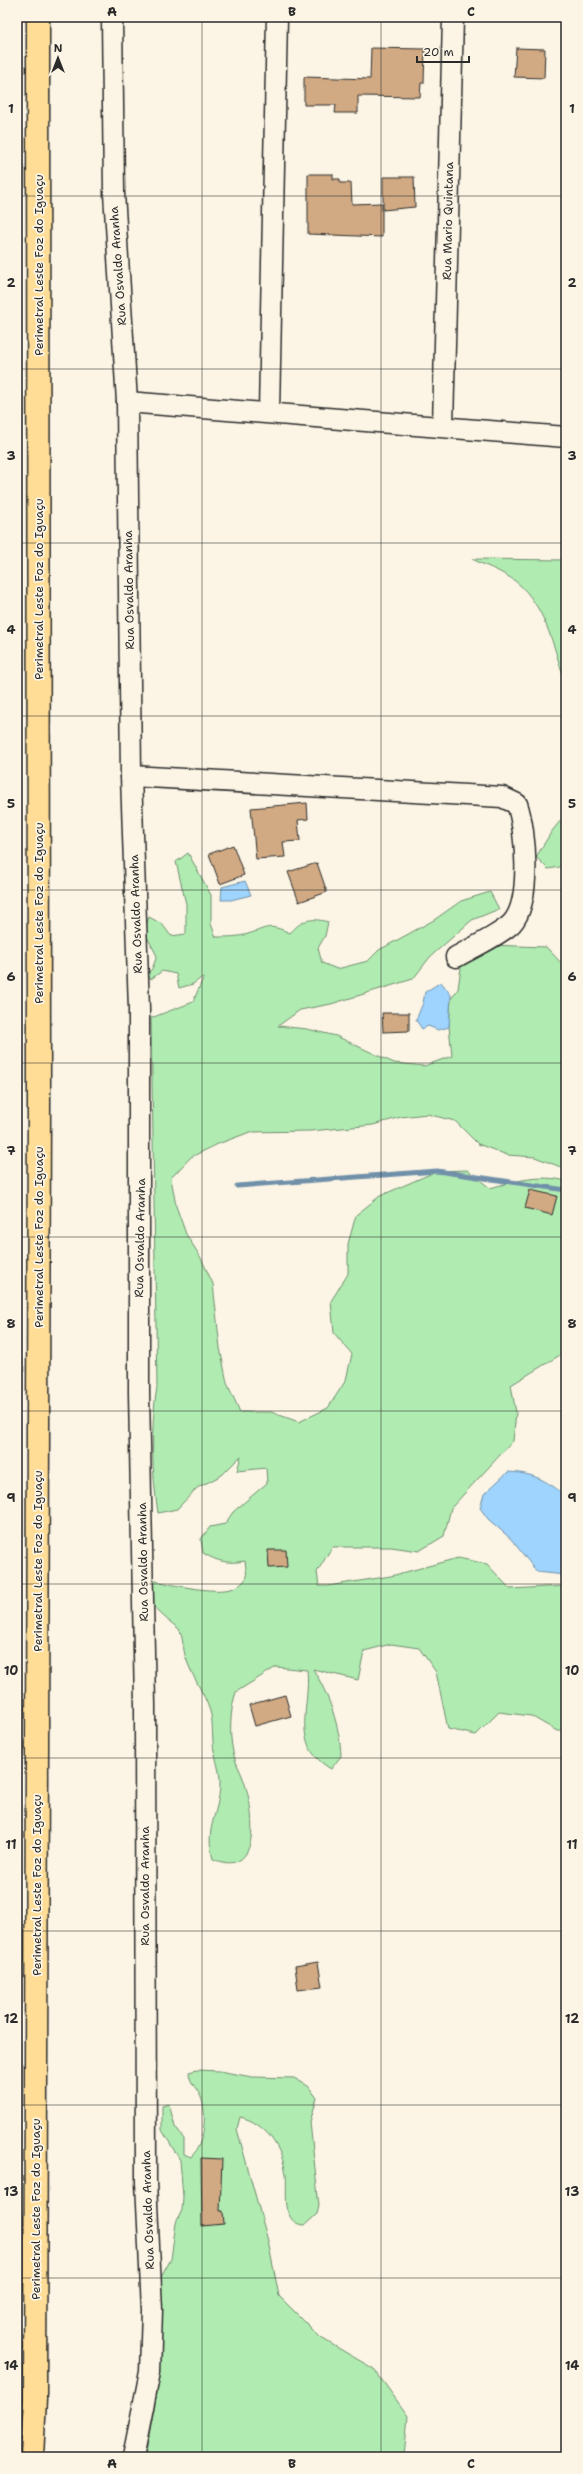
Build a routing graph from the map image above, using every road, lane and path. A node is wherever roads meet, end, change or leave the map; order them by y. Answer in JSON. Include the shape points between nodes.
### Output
{"nodes":[{"id":1,"x":38,"y":17,"type":"edge"},
{"id":2,"x":112,"y":17,"type":"edge"},
{"id":3,"x":277,"y":17,"type":"edge"},
{"id":4,"x":453,"y":17,"type":"edge"},
{"id":5,"x":127,"y":402,"type":"junction"},
{"id":6,"x":269,"y":412,"type":"junction"},
{"id":7,"x":443,"y":426,"type":"junction"},
{"id":8,"x":566,"y":437,"type":"edge"},
{"id":9,"x":130,"y":776,"type":"junction"},
{"id":10,"x":456,"y":957,"type":"dead end"},
{"id":11,"x":32,"y":2457,"type":"edge"},
{"id":12,"x":133,"y":2457,"type":"edge"}],
"edges":[{"from":1,"to":11,"type":"highway","name":"Perimetral Leste Foz do Iguaçu","via":[[39,1110],[35,2383]]},
{"from":2,"to":5,"type":"street","name":"Rua Osvaldo Aranha","via":[[114,193]]},
{"from":3,"to":6,"type":"street"},
{"from":4,"to":7,"type":"street","name":"Rua Mario Quintana"},
{"from":5,"to":6,"type":"street"},
{"from":5,"to":9,"type":"street","name":"Rua Osvaldo Aranha"},
{"from":6,"to":7,"type":"street"},
{"from":7,"to":8,"type":"street"},
{"from":9,"to":10,"type":"street","via":[[502,797],[517,804],[523,820],[523,902],[511,924]]},
{"from":9,"to":12,"type":"street","name":"Rua Osvaldo Aranha","via":[[139,1009],[139,1393],[145,1705],[146,2182],[152,2310],[150,2372]]}]}
